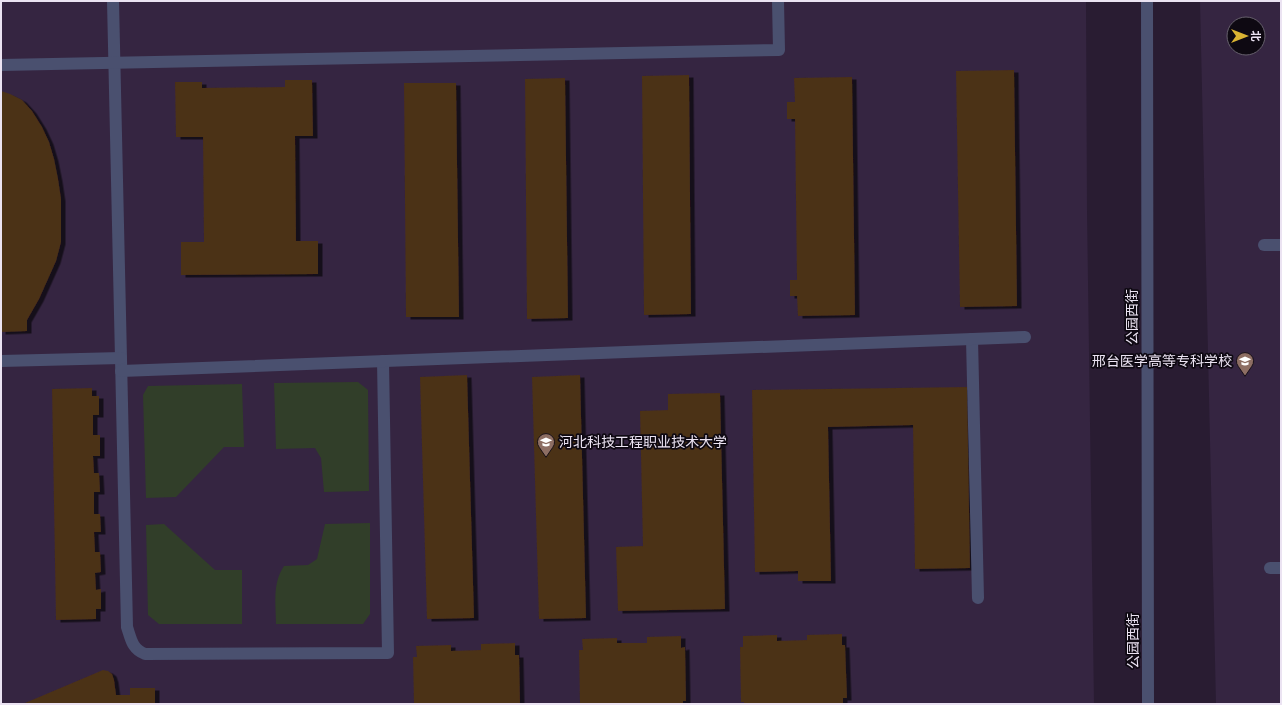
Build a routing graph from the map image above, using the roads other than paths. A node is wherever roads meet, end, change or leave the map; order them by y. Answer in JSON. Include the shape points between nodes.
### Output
{"nodes":[{"id":1,"x":113,"y":1,"type":"edge"},
{"id":2,"x":778,"y":1,"type":"edge"},
{"id":3,"x":1147,"y":1,"type":"edge"},
{"id":4,"x":114,"y":62,"type":"junction"},
{"id":5,"x":1,"y":65,"type":"edge"},
{"id":6,"x":1281,"y":244,"type":"edge"},
{"id":7,"x":1264,"y":245,"type":"dead end"},
{"id":8,"x":1025,"y":337,"type":"dead end"},
{"id":9,"x":972,"y":339,"type":"junction"},
{"id":10,"x":121,"y":358,"type":"junction"},
{"id":11,"x":1,"y":360,"type":"edge"},
{"id":12,"x":383,"y":361,"type":"junction"},
{"id":13,"x":121,"y":371,"type":"junction"},
{"id":14,"x":978,"y":598,"type":"dead end"},
{"id":15,"x":1148,"y":704,"type":"edge"}],
"edges":[{"from":1,"to":4,"type":"street"},
{"from":2,"to":4,"type":"street","via":[[779,50]]},
{"from":3,"to":15,"type":"street","name":"公园西街"},
{"from":4,"to":5,"type":"street"},
{"from":4,"to":10,"type":"street"},
{"from":6,"to":7,"type":"street"},
{"from":8,"to":9,"type":"street"},
{"from":9,"to":12,"type":"street"},
{"from":9,"to":14,"type":"street"},
{"from":10,"to":11,"type":"street"},
{"from":10,"to":13,"type":"street"},
{"from":12,"to":13,"type":"street"},
{"from":12,"to":13,"type":"street","via":[[388,653],[138,652],[127,627]]}]}
